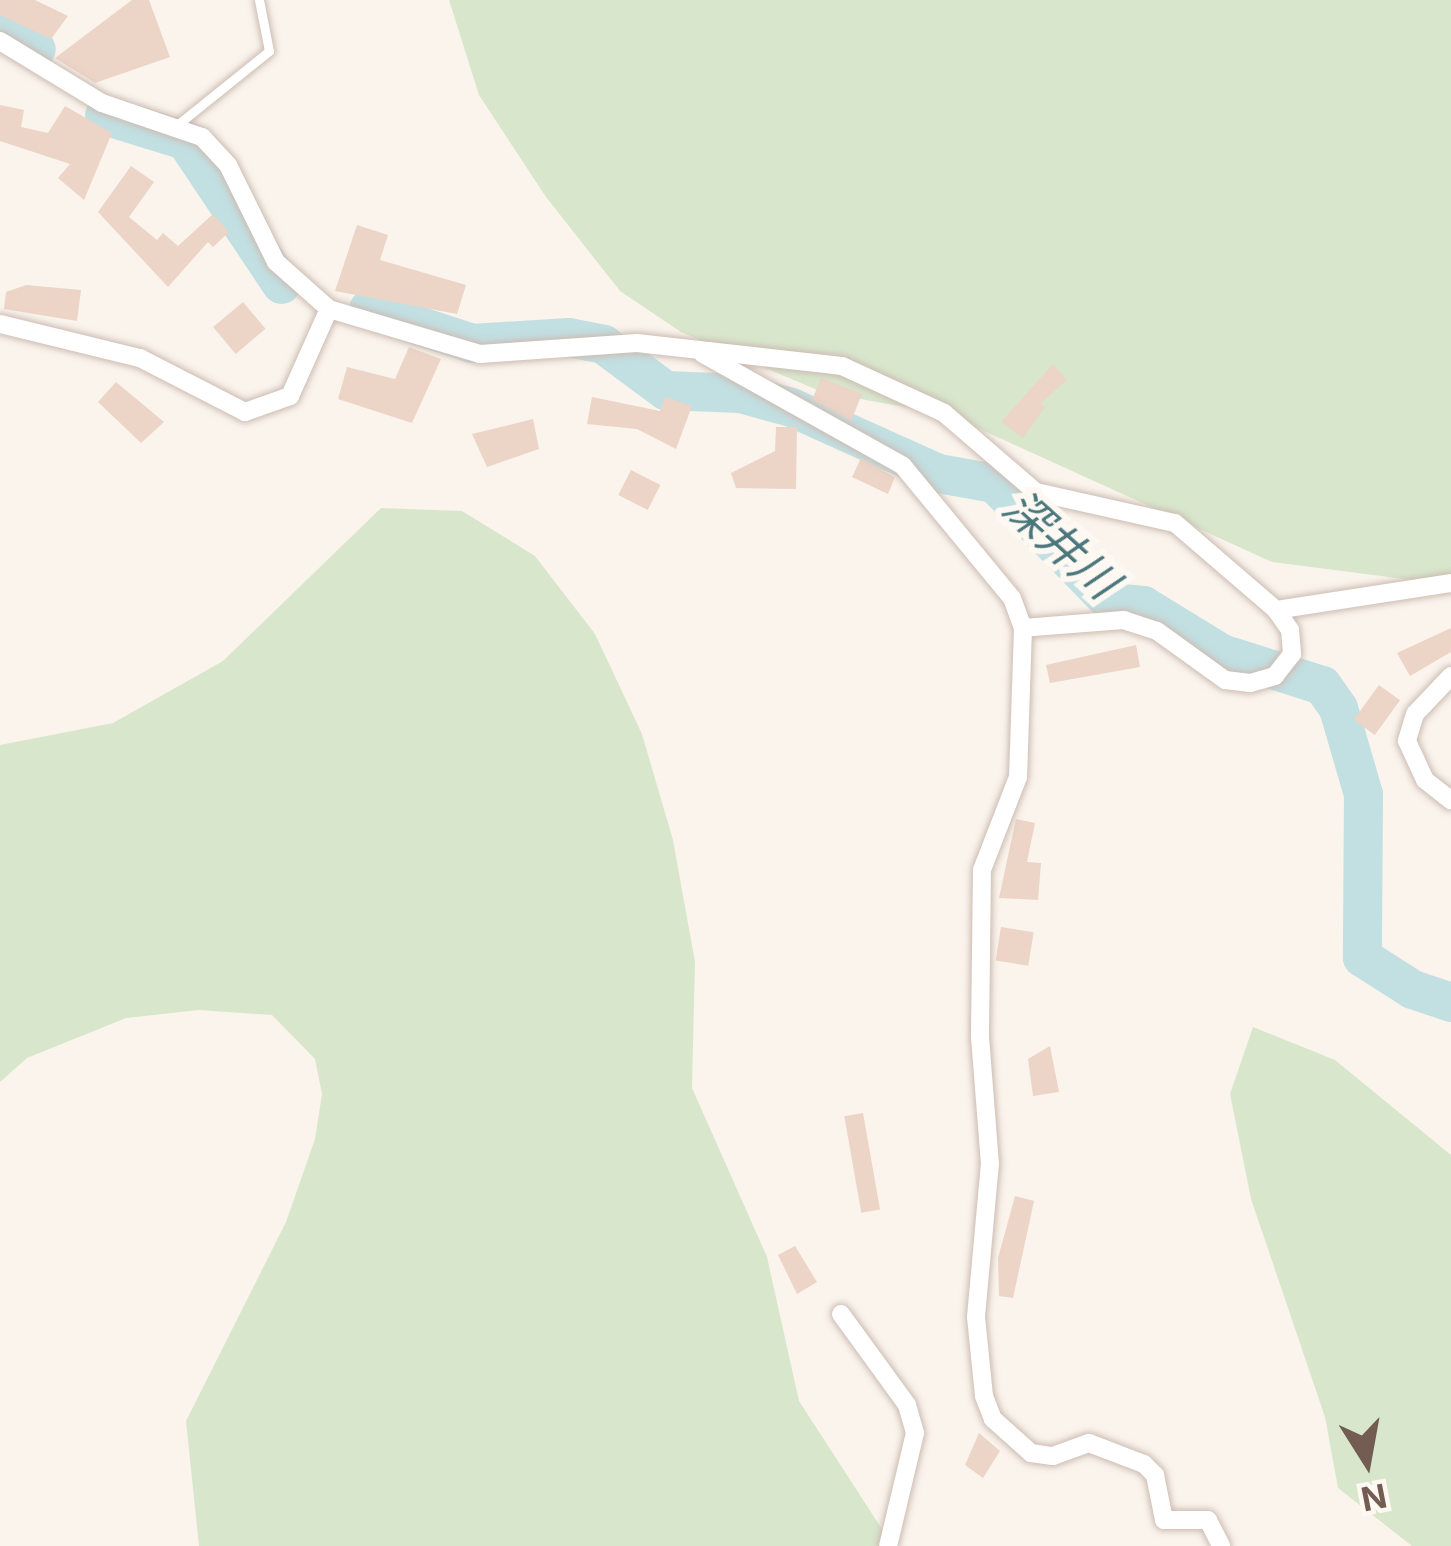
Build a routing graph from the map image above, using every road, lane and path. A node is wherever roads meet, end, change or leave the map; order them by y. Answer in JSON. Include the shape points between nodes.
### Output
{"nodes":[{"id":1,"x":259,"y":0,"type":"edge"},
{"id":2,"x":0,"y":41,"type":"edge"},
{"id":3,"x":177,"y":125,"type":"junction"},
{"id":4,"x":328,"y":308,"type":"junction"},
{"id":5,"x":0,"y":324,"type":"edge"},
{"id":6,"x":699,"y":352,"type":"junction"},
{"id":7,"x":1451,"y":583,"type":"edge"},
{"id":8,"x":1276,"y":610,"type":"junction"},
{"id":9,"x":1023,"y":628,"type":"junction"},
{"id":10,"x":1451,"y":676,"type":"edge"},
{"id":11,"x":1451,"y":800,"type":"edge"},
{"id":12,"x":841,"y":1314,"type":"dead end"},
{"id":13,"x":888,"y":1546,"type":"edge"},
{"id":14,"x":1221,"y":1546,"type":"edge"}],
"edges":[{"from":1,"to":3,"type":"lane","via":[[269,51]]},
{"from":2,"to":3,"type":"street","via":[[102,103]]},
{"from":3,"to":4,"type":"street","via":[[228,165],[276,262]]},
{"from":4,"to":5,"type":"street","via":[[290,396],[245,412],[140,358]]},
{"from":4,"to":6,"type":"street","via":[[480,355],[637,343]]},
{"from":6,"to":8,"type":"street","via":[[842,366],[882,383],[986,441],[1036,492],[1175,523]]},
{"from":6,"to":9,"type":"street","via":[[903,466],[1012,598]]},
{"from":7,"to":8,"type":"street"},
{"from":8,"to":9,"type":"street","via":[[1290,630],[1292,654],[1275,676],[1250,683],[1225,680],[1157,631],[1124,620]]},
{"from":9,"to":14,"type":"street","via":[[1018,777],[982,871],[980,1037],[990,1163],[976,1317],[984,1396],[993,1419],[1031,1453],[1053,1456],[1089,1443],[1144,1464],[1155,1475],[1164,1520],[1208,1520]]},
{"from":10,"to":11,"type":"street","via":[[1415,714],[1407,741],[1425,780]]},
{"from":12,"to":13,"type":"street","via":[[907,1405],[915,1432]]}]}
